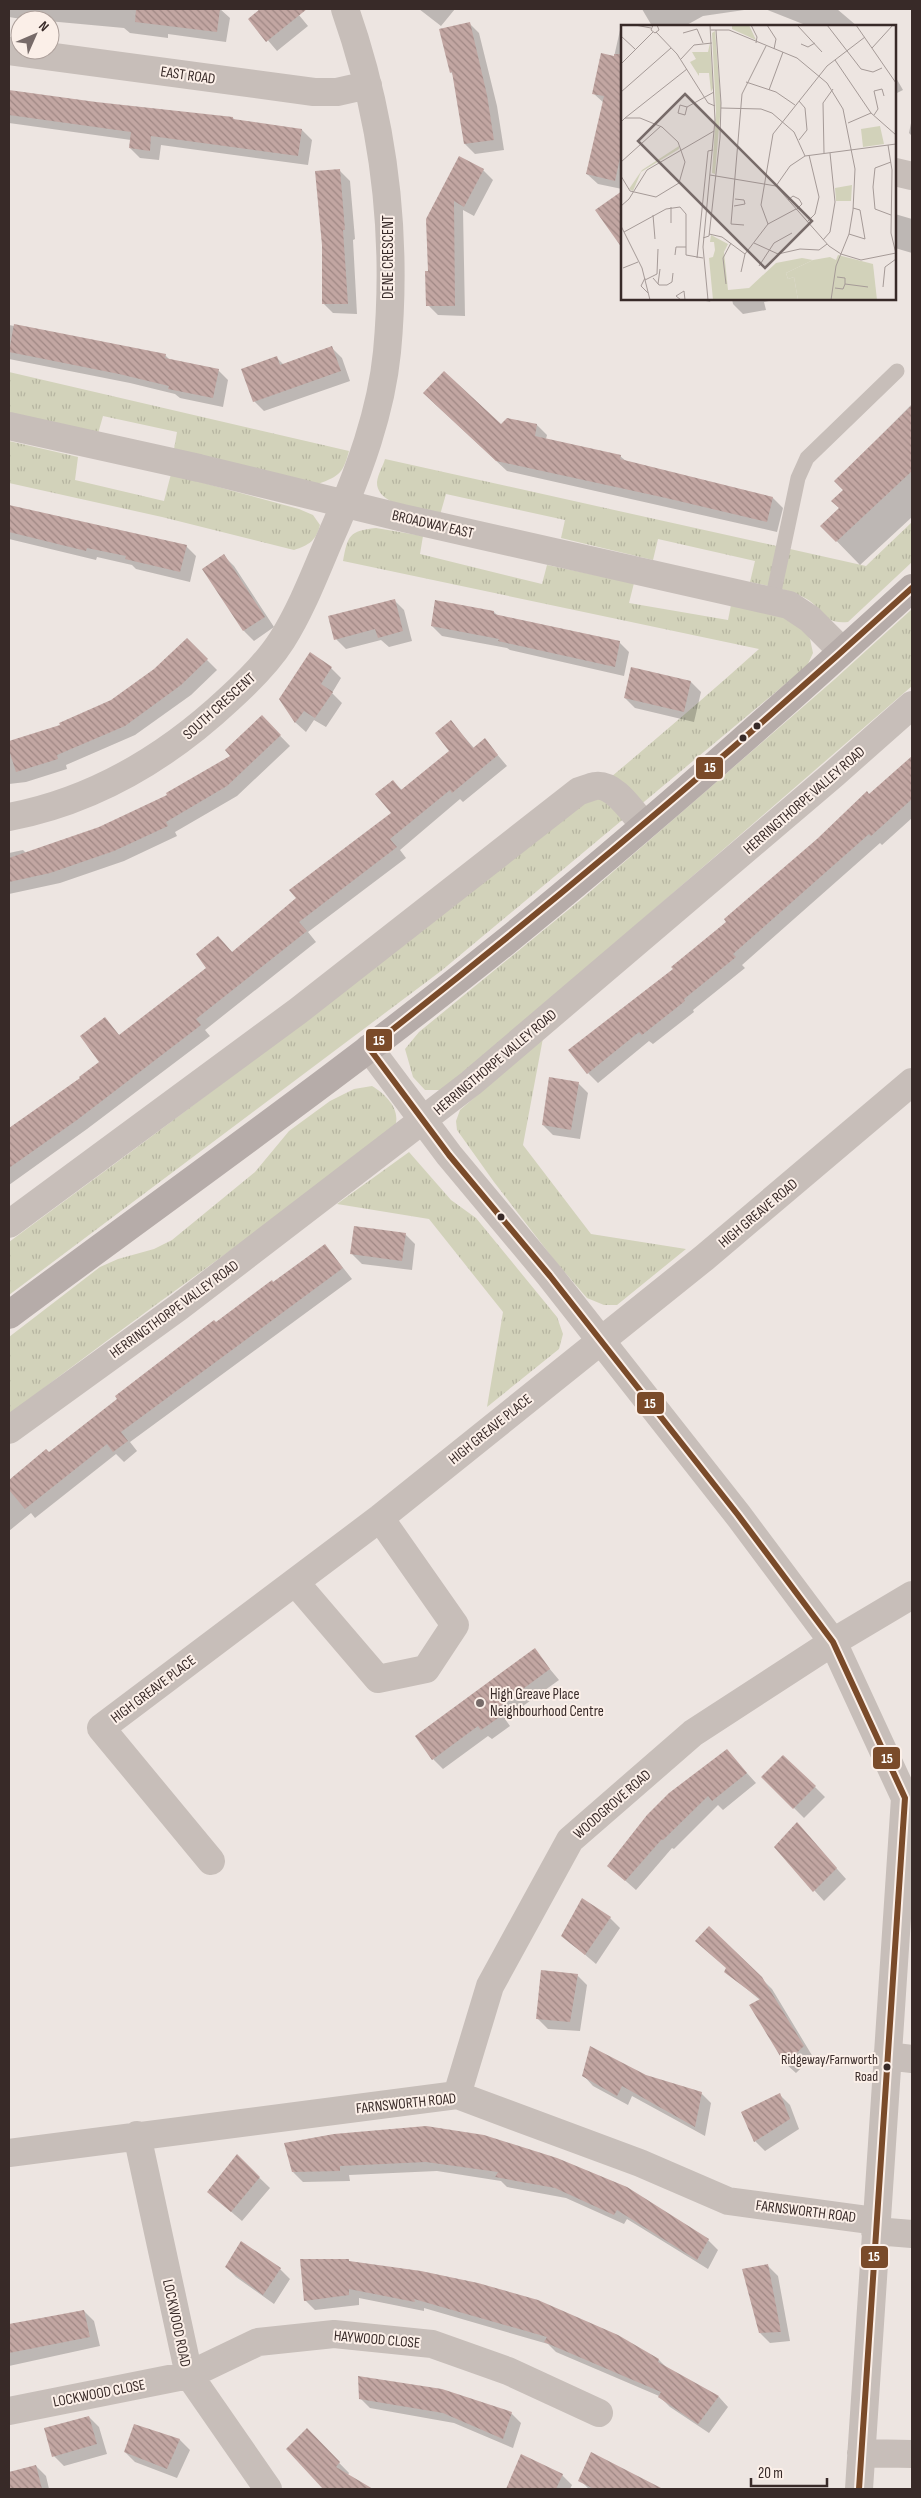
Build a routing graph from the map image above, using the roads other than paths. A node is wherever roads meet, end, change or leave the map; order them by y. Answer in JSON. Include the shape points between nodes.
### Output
{"nodes":[{"id":1,"x":346,"y":9,"type":"edge"},
{"id":2,"x":9,"y":51,"type":"edge"},
{"id":3,"x":368,"y":85,"type":"junction"},
{"id":4,"x":896,"y":172,"type":"edge"},
{"id":5,"x":912,"y":176,"type":"edge"},
{"id":6,"x":898,"y":371,"type":"dead end"},
{"id":7,"x":9,"y":426,"type":"edge"},
{"id":8,"x":345,"y":504,"type":"junction"},
{"id":9,"x":912,"y":588,"type":"edge"},
{"id":10,"x":772,"y":601,"type":"junction"},
{"id":11,"x":842,"y":651,"type":"junction"},
{"id":12,"x":912,"y":704,"type":"edge"},
{"id":13,"x":9,"y":817,"type":"edge"},
{"id":14,"x":644,"y":825,"type":"junction"},
{"id":15,"x":369,"y":1048,"type":"junction"},
{"id":16,"x":912,"y":1082,"type":"edge"},
{"id":17,"x":424,"y":1120,"type":"junction"},
{"id":18,"x":9,"y":1224,"type":"edge"},
{"id":19,"x":9,"y":1315,"type":"edge"},
{"id":20,"x":600,"y":1340,"type":"junction"},
{"id":21,"x":9,"y":1430,"type":"edge"},
{"id":22,"x":380,"y":1518,"type":"junction"},
{"id":23,"x":295,"y":1582,"type":"junction"},
{"id":24,"x":912,"y":1595,"type":"edge"},
{"id":25,"x":833,"y":1642,"type":"junction"},
{"id":26,"x":908,"y":1797,"type":"edge"},
{"id":27,"x":211,"y":1861,"type":"dead end"},
{"id":28,"x":900,"y":2058,"type":"edge"},
{"id":29,"x":457,"y":2095,"type":"junction"},
{"id":30,"x":136,"y":2135,"type":"junction"},
{"id":31,"x":9,"y":2153,"type":"edge"},
{"id":32,"x":876,"y":2226,"type":"junction"},
{"id":33,"x":912,"y":2234,"type":"edge"},
{"id":34,"x":189,"y":2375,"type":"junction"},
{"id":35,"x":9,"y":2411,"type":"edge"},
{"id":36,"x":599,"y":2413,"type":"dead end"},
{"id":37,"x":861,"y":2453,"type":"junction"},
{"id":38,"x":912,"y":2454,"type":"edge"},
{"id":39,"x":268,"y":2489,"type":"edge"},
{"id":40,"x":859,"y":2489,"type":"edge"}],
"edges":[{"from":1,"to":3,"type":"street","name":"DENE CRESCENT"},
{"from":2,"to":3,"type":"street","name":"EAST ROAD","via":[[314,92],[337,92]]},
{"from":3,"to":8,"type":"street","name":"DENE CRESCENT","via":[[388,188],[387,352],[369,439]]},
{"from":4,"to":5,"type":"street"},
{"from":6,"to":10,"type":"lane","via":[[807,458],[798,478]]},
{"from":7,"to":8,"type":"street","name":"BROADWAY EAST"},
{"from":8,"to":10,"type":"street","name":"BROADWAY EAST"},
{"from":8,"to":13,"type":"street","name":"SOUTH CRESCENT","via":[[300,607],[281,641],[254,677],[208,720],[126,776],[38,812]]},
{"from":9,"to":11,"type":"main road"},
{"from":10,"to":11,"type":"street","name":"BROADWAY EAST","via":[[800,610]]},
{"from":11,"to":14,"type":"main road"},
{"from":12,"to":17,"type":"street","name":"HERRINGTHORPE VALLEY ROAD","via":[[616,960]]},
{"from":14,"to":15,"type":"main road","via":[[502,944]]},
{"from":14,"to":18,"type":"street","via":[[615,793],[605,787],[595,786],[579,792],[298,1011]]},
{"from":15,"to":17,"type":"street"},
{"from":15,"to":19,"type":"main road"},
{"from":16,"to":20,"type":"street","name":"HIGH GREAVE ROAD","via":[[704,1258]]},
{"from":17,"to":20,"type":"street"},
{"from":17,"to":21,"type":"street","name":"HERRINGTHORPE VALLEY ROAD","via":[[179,1307]]},
{"from":20,"to":22,"type":"street","name":"HIGH GREAVE PLACE"},
{"from":20,"to":25,"type":"street"},
{"from":22,"to":23,"type":"street","name":"HIGH GREAVE PLACE"},
{"from":22,"to":23,"type":"street","via":[[455,1625],[426,1669],[378,1678]]},
{"from":23,"to":27,"type":"street","name":"HIGH GREAVE PLACE","via":[[102,1728]]},
{"from":24,"to":25,"type":"street","name":"WOODGROVE ROAD"},
{"from":25,"to":26,"type":"street"},
{"from":25,"to":29,"type":"street","name":"WOODGROVE ROAD","via":[[693,1733],[570,1840],[490,1986]]},
{"from":26,"to":28,"type":"street"},
{"from":28,"to":32,"type":"street"},
{"from":29,"to":30,"type":"street","name":"FARNSWORTH ROAD"},
{"from":29,"to":32,"type":"street","name":"FARNSWORTH ROAD","via":[[640,2163],[728,2201]]},
{"from":30,"to":31,"type":"street","name":"FARNSWORTH ROAD"},
{"from":30,"to":34,"type":"street","name":"LOCKWOOD ROAD"},
{"from":32,"to":33,"type":"street","name":"FARNSWORTH ROAD"},
{"from":32,"to":37,"type":"street"},
{"from":34,"to":35,"type":"street","name":"LOCKWOOD CLOSE"},
{"from":34,"to":36,"type":"street","name":"HAYWOOD CLOSE","via":[[258,2342],[334,2334],[432,2344],[508,2371]]},
{"from":34,"to":39,"type":"street","name":"LOCKWOOD ROAD"},
{"from":37,"to":38,"type":"street"},
{"from":37,"to":40,"type":"street"}]}
